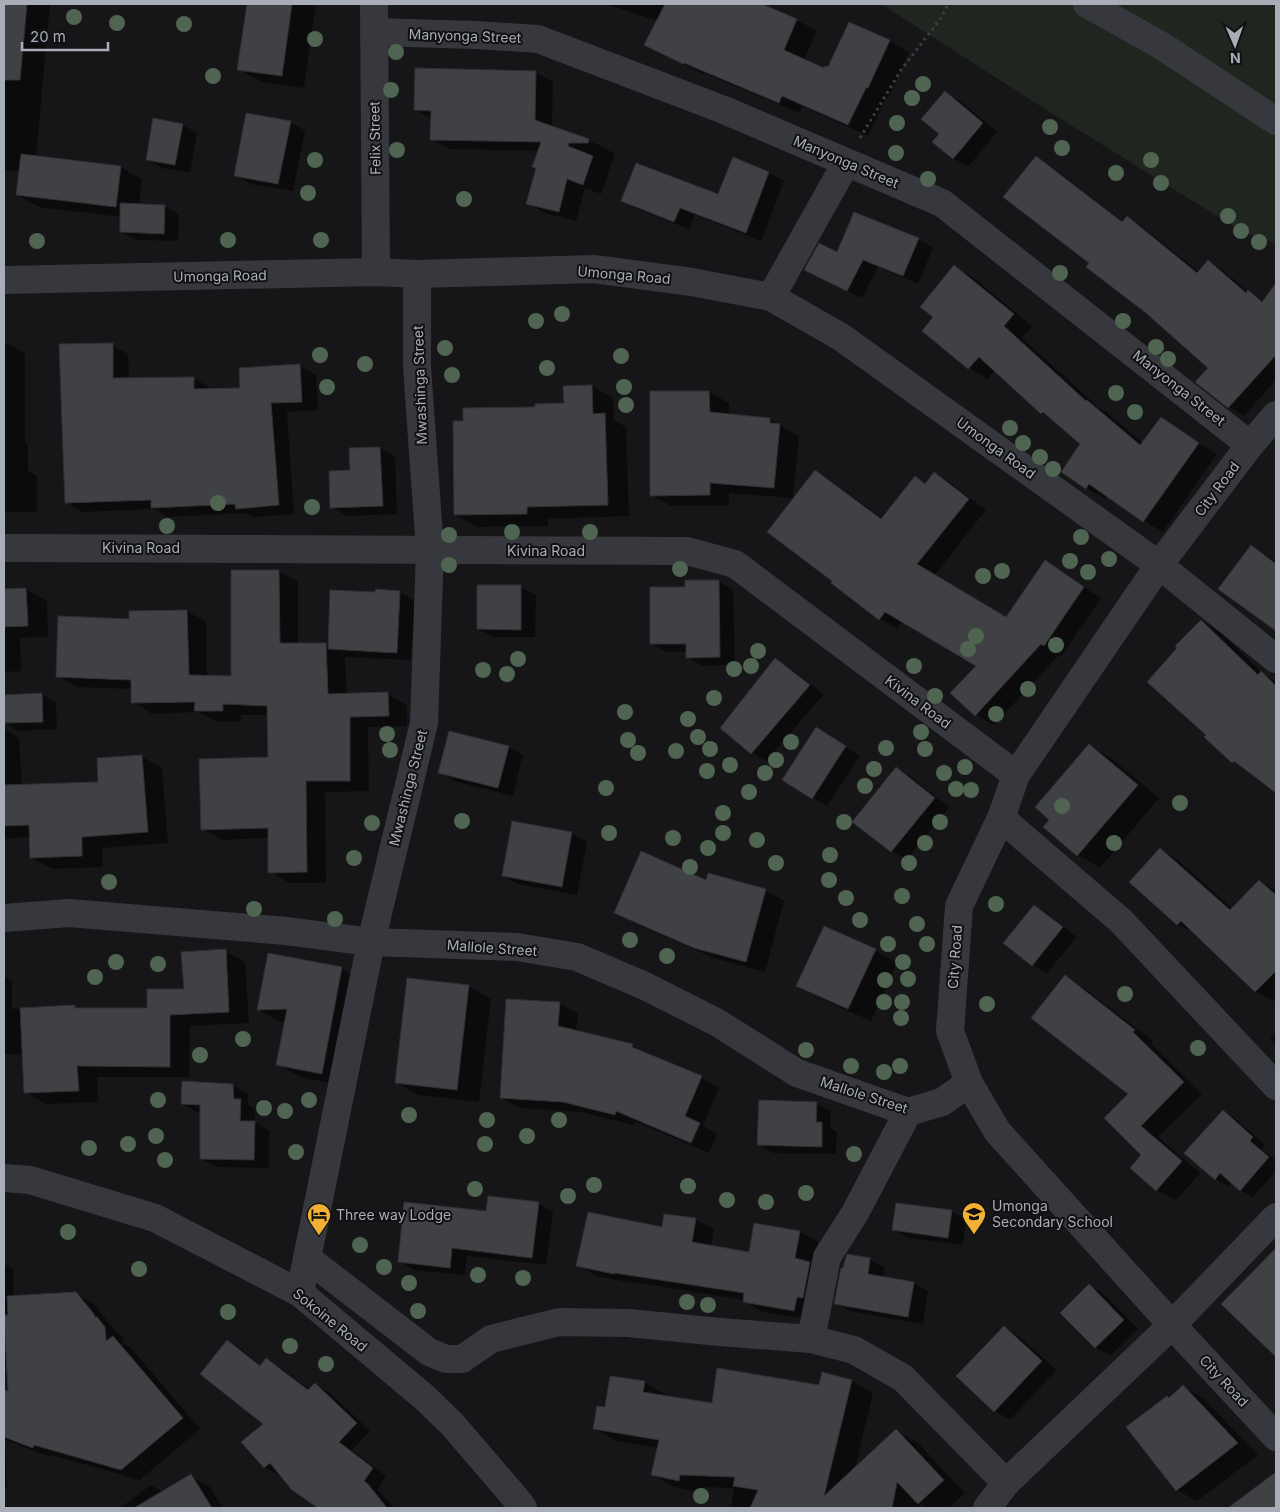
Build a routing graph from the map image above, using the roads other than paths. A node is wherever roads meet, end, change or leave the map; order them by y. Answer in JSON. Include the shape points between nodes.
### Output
{"nodes":[{"id":1,"x":374,"y":4,"type":"edge"},
{"id":2,"x":1087,"y":4,"type":"edge"},
{"id":3,"x":374,"y":32,"type":"junction"},
{"id":4,"x":1276,"y":121,"type":"edge"},
{"id":5,"x":846,"y":163,"type":"junction"},
{"id":6,"x":376,"y":272,"type":"junction"},
{"id":7,"x":417,"y":274,"type":"junction"},
{"id":8,"x":4,"y":280,"type":"edge"},
{"id":9,"x":771,"y":297,"type":"junction"},
{"id":10,"x":1276,"y":415,"type":"edge"},
{"id":11,"x":1250,"y":445,"type":"junction"},
{"id":12,"x":4,"y":548,"type":"edge"},
{"id":13,"x":430,"y":550,"type":"junction"},
{"id":14,"x":1159,"y":566,"type":"junction"},
{"id":15,"x":1276,"y":659,"type":"edge"},
{"id":16,"x":1016,"y":775,"type":"junction"},
{"id":17,"x":1001,"y":818,"type":"junction"},
{"id":18,"x":4,"y":918,"type":"edge"},
{"id":19,"x":371,"y":942,"type":"junction"},
{"id":20,"x":969,"y":1083,"type":"junction"},
{"id":21,"x":1276,"y":1086,"type":"edge"},
{"id":22,"x":908,"y":1112,"type":"junction"},
{"id":23,"x":4,"y":1178,"type":"edge"},
{"id":24,"x":1276,"y":1217,"type":"edge"},
{"id":25,"x":307,"y":1258,"type":"junction"},
{"id":26,"x":300,"y":1293,"type":"junction"},
{"id":27,"x":1172,"y":1326,"type":"junction"},
{"id":28,"x":811,"y":1339,"type":"junction"},
{"id":29,"x":1276,"y":1437,"type":"edge"},
{"id":30,"x":1006,"y":1483,"type":"junction"},
{"id":31,"x":523,"y":1508,"type":"edge"},
{"id":32,"x":987,"y":1508,"type":"edge"}],
"edges":[{"from":1,"to":3,"type":"street","name":"Felix Street"},
{"from":2,"to":4,"type":"street","via":[[1162,46]]},
{"from":3,"to":5,"type":"street","name":"Manyonga Street","via":[[538,39],[724,110]]},
{"from":3,"to":6,"type":"street","name":"Felix Street"},
{"from":5,"to":9,"type":"street"},
{"from":5,"to":11,"type":"street","name":"Manyonga Street","via":[[942,203]]},
{"from":6,"to":7,"type":"street","name":"Umonga Road"},
{"from":6,"to":8,"type":"street","name":"Umonga Road"},
{"from":7,"to":9,"type":"street","name":"Umonga Road","via":[[594,269]]},
{"from":7,"to":13,"type":"street","name":"Mwashinga Street","via":[[417,367]]},
{"from":9,"to":14,"type":"street","name":"Umonga Road","via":[[841,338]]},
{"from":10,"to":11,"type":"street","name":"City Road"},
{"from":11,"to":14,"type":"street","name":"City Road"},
{"from":12,"to":13,"type":"street","name":"Kivina Road"},
{"from":13,"to":16,"type":"street","name":"Kivina Road","via":[[687,552],[736,564]]},
{"from":13,"to":19,"type":"street","name":"Mwashinga Street","via":[[424,722]]},
{"from":14,"to":15,"type":"street"},
{"from":14,"to":16,"type":"street","name":"City Road"},
{"from":16,"to":17,"type":"street","name":"City Road"},
{"from":17,"to":20,"type":"street","name":"City Road","via":[[959,906],[950,1031]]},
{"from":17,"to":21,"type":"street","via":[[1121,921]]},
{"from":18,"to":19,"type":"street","name":"Mallole Street","via":[[70,912],[286,931]]},
{"from":19,"to":22,"type":"street","name":"Mallole Street","via":[[517,947],[577,957],[645,986],[718,1023],[797,1073]]},
{"from":19,"to":25,"type":"street","name":"Mwashinga Street"},
{"from":20,"to":22,"type":"street","name":"Mallole Street","via":[[942,1102]]},
{"from":20,"to":27,"type":"street","name":"City Road","via":[[997,1131]]},
{"from":22,"to":28,"type":"street","via":[[855,1213],[827,1258]]},
{"from":23,"to":26,"type":"street","name":"Sokoine Road","via":[[30,1180],[154,1218]]},
{"from":24,"to":27,"type":"street"},
{"from":25,"to":26,"type":"street","name":"Mwashinga Street"},
{"from":25,"to":28,"type":"street","via":[[429,1352],[446,1359],[462,1359],[491,1339],[559,1322],[628,1323]]},
{"from":26,"to":31,"type":"street","name":"Sokoine Road","via":[[424,1397],[452,1424]]},
{"from":27,"to":29,"type":"street","name":"City Road"},
{"from":27,"to":30,"type":"street"},
{"from":28,"to":30,"type":"street","via":[[854,1350],[903,1378]]},
{"from":30,"to":32,"type":"street"}]}
